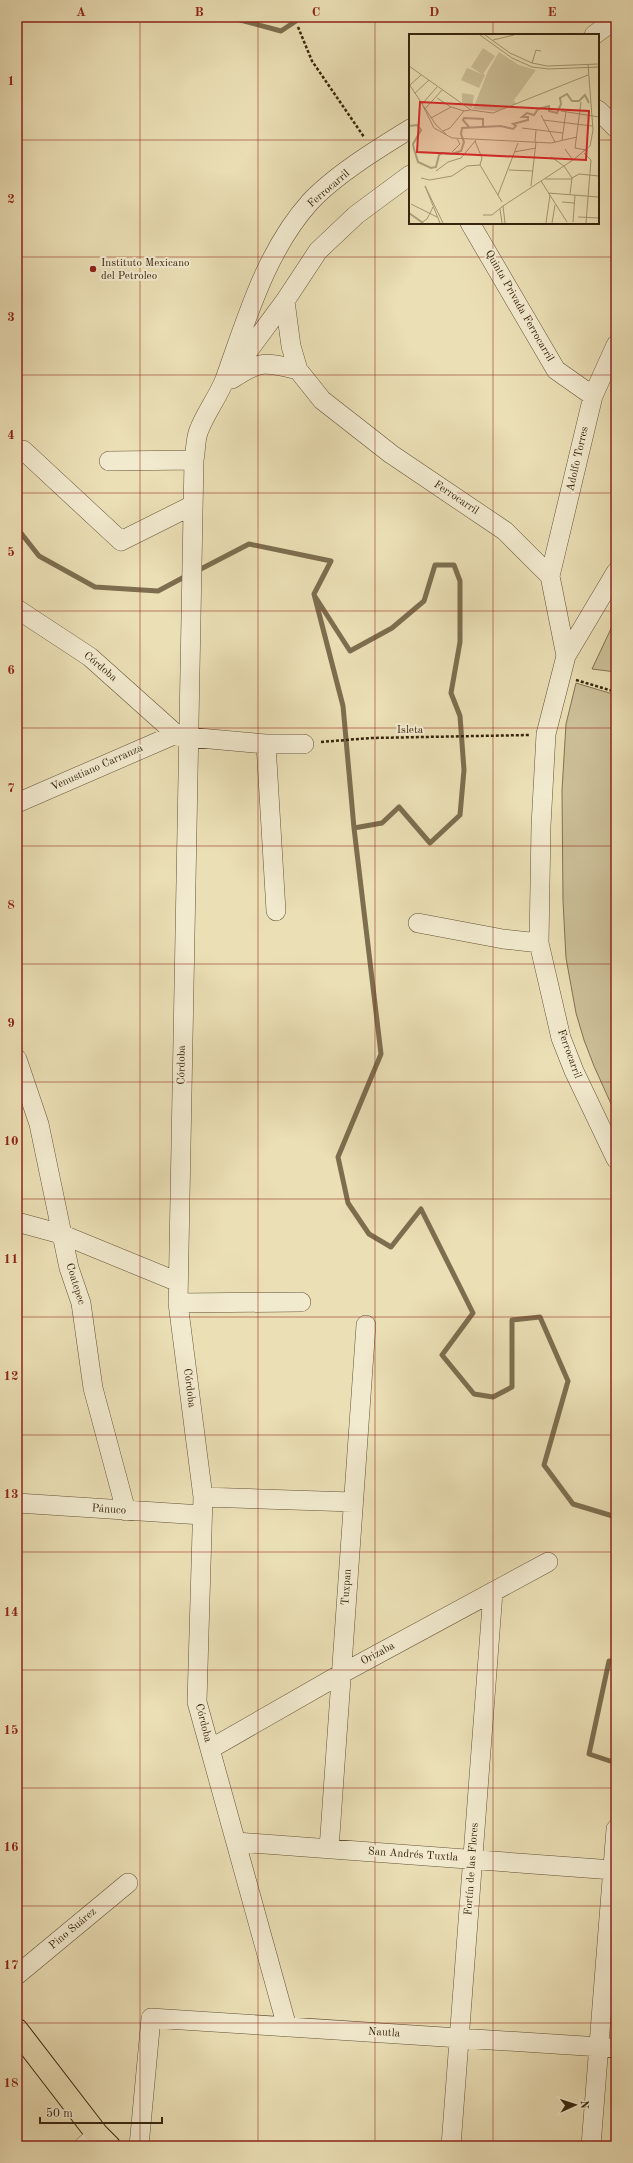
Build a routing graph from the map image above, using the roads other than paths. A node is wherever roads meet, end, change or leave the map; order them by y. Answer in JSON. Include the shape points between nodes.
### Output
{"nodes":[{"id":1,"x":599,"y":111,"type":"edge"},
{"id":2,"x":616,"y":128,"type":"edge"},
{"id":3,"x":409,"y":130,"type":"edge"},
{"id":4,"x":409,"y":175,"type":"edge"},
{"id":5,"x":471,"y":224,"type":"edge"},
{"id":6,"x":285,"y":301,"type":"junction"},
{"id":7,"x":616,"y":345,"type":"edge"},
{"id":8,"x":298,"y":370,"type":"junction"},
{"id":9,"x":223,"y":385,"type":"junction"},
{"id":10,"x":593,"y":396,"type":"junction"},
{"id":11,"x":23,"y":450,"type":"dead end"},
{"id":12,"x":194,"y":460,"type":"junction"},
{"id":13,"x":108,"y":462,"type":"dead end"},
{"id":14,"x":193,"y":505,"type":"junction"},
{"id":15,"x":616,"y":572,"type":"edge"},
{"id":16,"x":550,"y":576,"type":"junction"},
{"id":17,"x":17,"y":609,"type":"edge"},
{"id":18,"x":190,"y":630,"type":"joint"},
{"id":19,"x":566,"y":656,"type":"junction"},
{"id":20,"x":182,"y":736,"type":"junction"},
{"id":21,"x":266,"y":744,"type":"junction"},
{"id":22,"x":304,"y":744,"type":"road end"},
{"id":23,"x":17,"y":803,"type":"edge"},
{"id":24,"x":276,"y":911,"type":"dead end"},
{"id":25,"x":418,"y":923,"type":"dead end"},
{"id":26,"x":539,"y":943,"type":"junction"},
{"id":27,"x":17,"y":1059,"type":"edge"},
{"id":28,"x":616,"y":1159,"type":"edge"},
{"id":29,"x":17,"y":1222,"type":"edge"},
{"id":30,"x":61,"y":1234,"type":"junction"},
{"id":31,"x":178,"y":1282,"type":"junction"},
{"id":32,"x":301,"y":1302,"type":"dead end"},
{"id":33,"x":178,"y":1303,"type":"junction"},
{"id":34,"x":366,"y":1325,"type":"dead end"},
{"id":35,"x":353,"y":1502,"type":"junction"},
{"id":36,"x":17,"y":1504,"type":"edge"},
{"id":37,"x":202,"y":1506,"type":"junction"},
{"id":38,"x":126,"y":1511,"type":"junction"},
{"id":39,"x":548,"y":1562,"type":"dead end"},
{"id":40,"x":493,"y":1592,"type":"junction"},
{"id":41,"x":341,"y":1674,"type":"junction"},
{"id":42,"x":210,"y":1749,"type":"junction"},
{"id":43,"x":616,"y":1829,"type":"edge"},
{"id":44,"x":237,"y":1842,"type":"junction"},
{"id":45,"x":329,"y":1849,"type":"junction"},
{"id":46,"x":473,"y":1860,"type":"junction"},
{"id":47,"x":613,"y":1870,"type":"junction"},
{"id":48,"x":128,"y":1883,"type":"dead end"},
{"id":49,"x":17,"y":1975,"type":"edge"},
{"id":50,"x":287,"y":2027,"type":"junction"},
{"id":51,"x":17,"y":2030,"type":"edge"},
{"id":52,"x":459,"y":2037,"type":"junction"},
{"id":53,"x":608,"y":2047,"type":"edge"},
{"id":54,"x":97,"y":2142,"type":"edge"},
{"id":55,"x":139,"y":2146,"type":"edge"},
{"id":56,"x":451,"y":2146,"type":"edge"},
{"id":57,"x":592,"y":2146,"type":"edge"}],
"edges":[{"from":1,"to":2,"type":"street"},
{"from":3,"to":9,"type":"street","name":"Ferrocarril","via":[[374,151],[310,202],[283,239],[255,295]]},
{"from":4,"to":6,"type":"street","name":"Ferrocarril","via":[[356,215],[318,251]]},
{"from":5,"to":10,"type":"street","name":"Quinta Privada Ferrocarril","via":[[556,370]]},
{"from":6,"to":8,"type":"street","name":"Ferrocarril","via":[[291,346]]},
{"from":6,"to":9,"type":"street","name":"Ferrocarril"},
{"from":7,"to":10,"type":"street","name":"Adolfo Torres"},
{"from":8,"to":9,"type":"street","name":"Ferrocarril","via":[[270,363],[250,367]]},
{"from":8,"to":16,"type":"street","name":"Ferrocarril","via":[[322,400],[391,454],[505,531]]},
{"from":9,"to":12,"type":"street","name":"Ferrocarril","via":[[198,431]]},
{"from":10,"to":16,"type":"street","name":"Adolfo Torres"},
{"from":11,"to":14,"type":"street","via":[[120,541]]},
{"from":12,"to":13,"type":"street"},
{"from":12,"to":14,"type":"street","name":"Ferrocarril"},
{"from":14,"to":18,"type":"street","name":"Ferrocarril"},
{"from":15,"to":19,"type":"street","name":"Ferrocarril"},
{"from":16,"to":19,"type":"street","name":"Ferrocarril"},
{"from":17,"to":20,"type":"street","name":"Córdoba","via":[[90,657]]},
{"from":18,"to":20,"type":"street","name":"Córdoba"},
{"from":19,"to":26,"type":"street","name":"Ferrocarril","via":[[546,734]]},
{"from":20,"to":21,"type":"street"},
{"from":20,"to":23,"type":"street","name":"Venustiano Carranza"},
{"from":20,"to":31,"type":"street","name":"Córdoba"},
{"from":21,"to":22,"type":"street"},
{"from":21,"to":24,"type":"street"},
{"from":25,"to":26,"type":"street","via":[[503,940]]},
{"from":26,"to":28,"type":"street","name":"Ferrocarril","via":[[561,1038]]},
{"from":27,"to":30,"type":"street","name":"Coatepec","via":[[39,1124]]},
{"from":29,"to":30,"type":"street"},
{"from":30,"to":31,"type":"street"},
{"from":30,"to":38,"type":"street","name":"Coatepec","via":[[81,1303],[93,1388]]},
{"from":31,"to":33,"type":"street","name":"Córdoba"},
{"from":32,"to":33,"type":"street"},
{"from":33,"to":37,"type":"street","name":"Córdoba"},
{"from":34,"to":35,"type":"street","name":"Tuxpan"},
{"from":35,"to":37,"type":"street","name":"Pánuco"},
{"from":35,"to":41,"type":"street","name":"Tuxpan"},
{"from":36,"to":38,"type":"street","name":"Pánuco"},
{"from":37,"to":38,"type":"street","name":"Pánuco"},
{"from":37,"to":42,"type":"street","name":"Córdoba","via":[[197,1702]]},
{"from":39,"to":40,"type":"street","name":"Orizaba"},
{"from":40,"to":41,"type":"street","name":"Orizaba"},
{"from":40,"to":46,"type":"street","name":"Fortín de las Flores"},
{"from":41,"to":42,"type":"street","name":"Orizaba"},
{"from":41,"to":45,"type":"street","name":"Tuxpan"},
{"from":42,"to":44,"type":"street","name":"Córdoba"},
{"from":43,"to":47,"type":"street"},
{"from":44,"to":45,"type":"street","name":"San Andrés Tuxtla"},
{"from":44,"to":50,"type":"street","name":"Córdoba"},
{"from":45,"to":46,"type":"street","name":"San Andrés Tuxtla"},
{"from":46,"to":47,"type":"street","name":"San Andrés Tuxtla"},
{"from":46,"to":52,"type":"street","name":"Fortín de las Flores"},
{"from":47,"to":53,"type":"street"},
{"from":48,"to":49,"type":"street","name":"Pino Suárez"},
{"from":50,"to":52,"type":"street","name":"Nautla"},
{"from":50,"to":55,"type":"street","name":"Nautla","via":[[151,2018]]},
{"from":51,"to":54,"type":"main road"},
{"from":52,"to":53,"type":"street","name":"Nautla"},
{"from":52,"to":56,"type":"street","name":"Fortín de las Flores"},
{"from":53,"to":57,"type":"street"}]}
